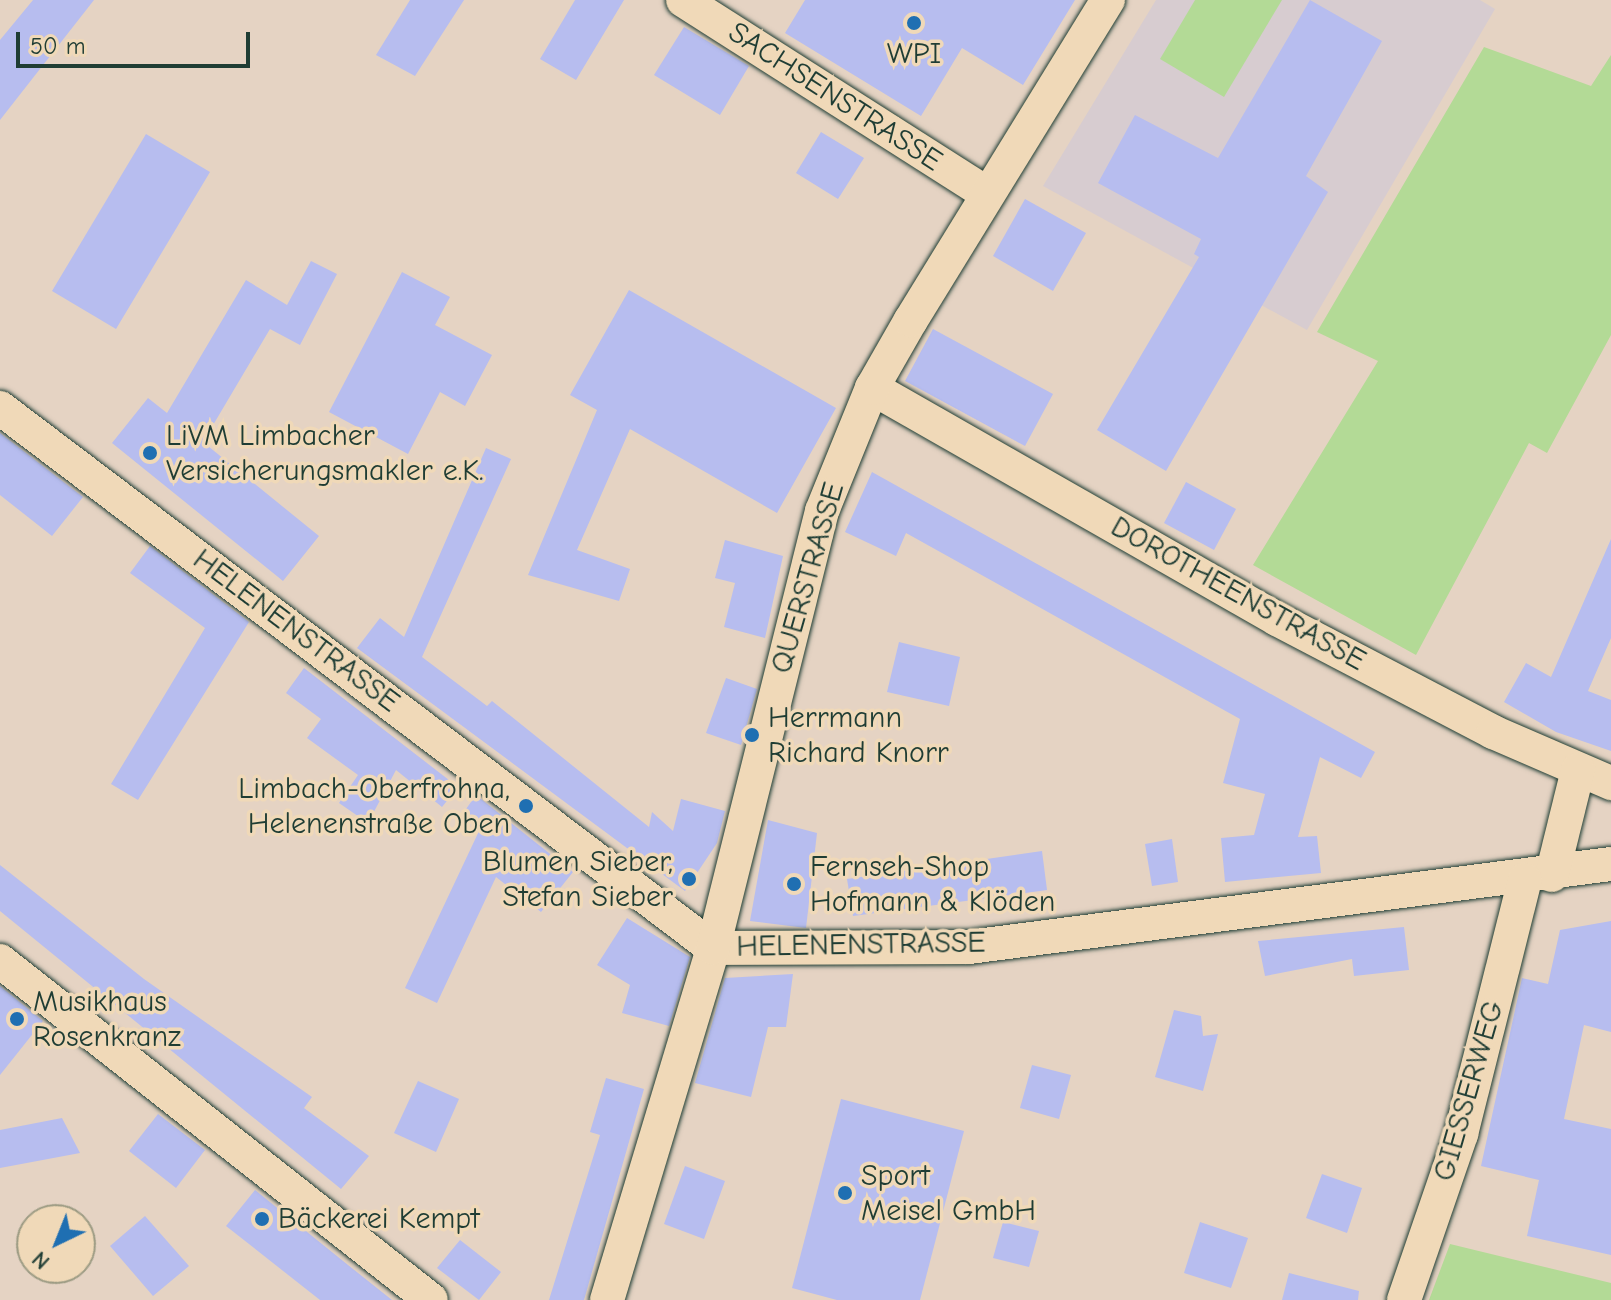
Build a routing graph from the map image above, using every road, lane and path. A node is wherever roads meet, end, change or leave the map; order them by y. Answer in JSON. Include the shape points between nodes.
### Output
{"nodes":[{"id":1,"x":683,"y":0,"type":"edge"},
{"id":2,"x":1108,"y":0,"type":"edge"},
{"id":3,"x":988,"y":194,"type":"junction"},
{"id":4,"x":872,"y":388,"type":"junction"},
{"id":5,"x":0,"y":408,"type":"edge"},
{"id":6,"x":1578,"y":770,"type":"junction"},
{"id":7,"x":1611,"y":783,"type":"edge"},
{"id":8,"x":1611,"y":864,"type":"edge"},
{"id":9,"x":1538,"y":878,"type":"junction"},
{"id":10,"x":713,"y":948,"type":"junction"},
{"id":11,"x":0,"y":961,"type":"edge"},
{"id":12,"x":431,"y":1300,"type":"edge"},
{"id":13,"x":607,"y":1300,"type":"edge"},
{"id":14,"x":1404,"y":1300,"type":"edge"}],
"edges":[{"from":1,"to":3,"type":"street","name":"SACHSENSTRASSE"},
{"from":2,"to":3,"type":"street","name":"QUERSTRASSE"},
{"from":3,"to":4,"type":"street","name":"QUERSTRASSE"},
{"from":4,"to":6,"type":"street","name":"DOROTHEENSTRASSE","via":[[1277,619]]},
{"from":4,"to":10,"type":"street","name":"QUERSTRASSE","via":[[822,511]]},
{"from":5,"to":10,"type":"street","name":"HELENENSTRASSE"},
{"from":6,"to":7,"type":"street","name":"DOROTHEENSTRASSE"},
{"from":6,"to":9,"type":"street","name":"GIESSERWEG"},
{"from":8,"to":9,"type":"street","name":"HELENENSTRASSE"},
{"from":9,"to":10,"type":"street","name":"HELENENSTRASSE","via":[[969,947]]},
{"from":9,"to":14,"type":"street","name":"GIESSERWEG","via":[[1461,1134]]},
{"from":10,"to":13,"type":"street","name":"QUERSTRASSE"},
{"from":11,"to":12,"type":"street"}]}
